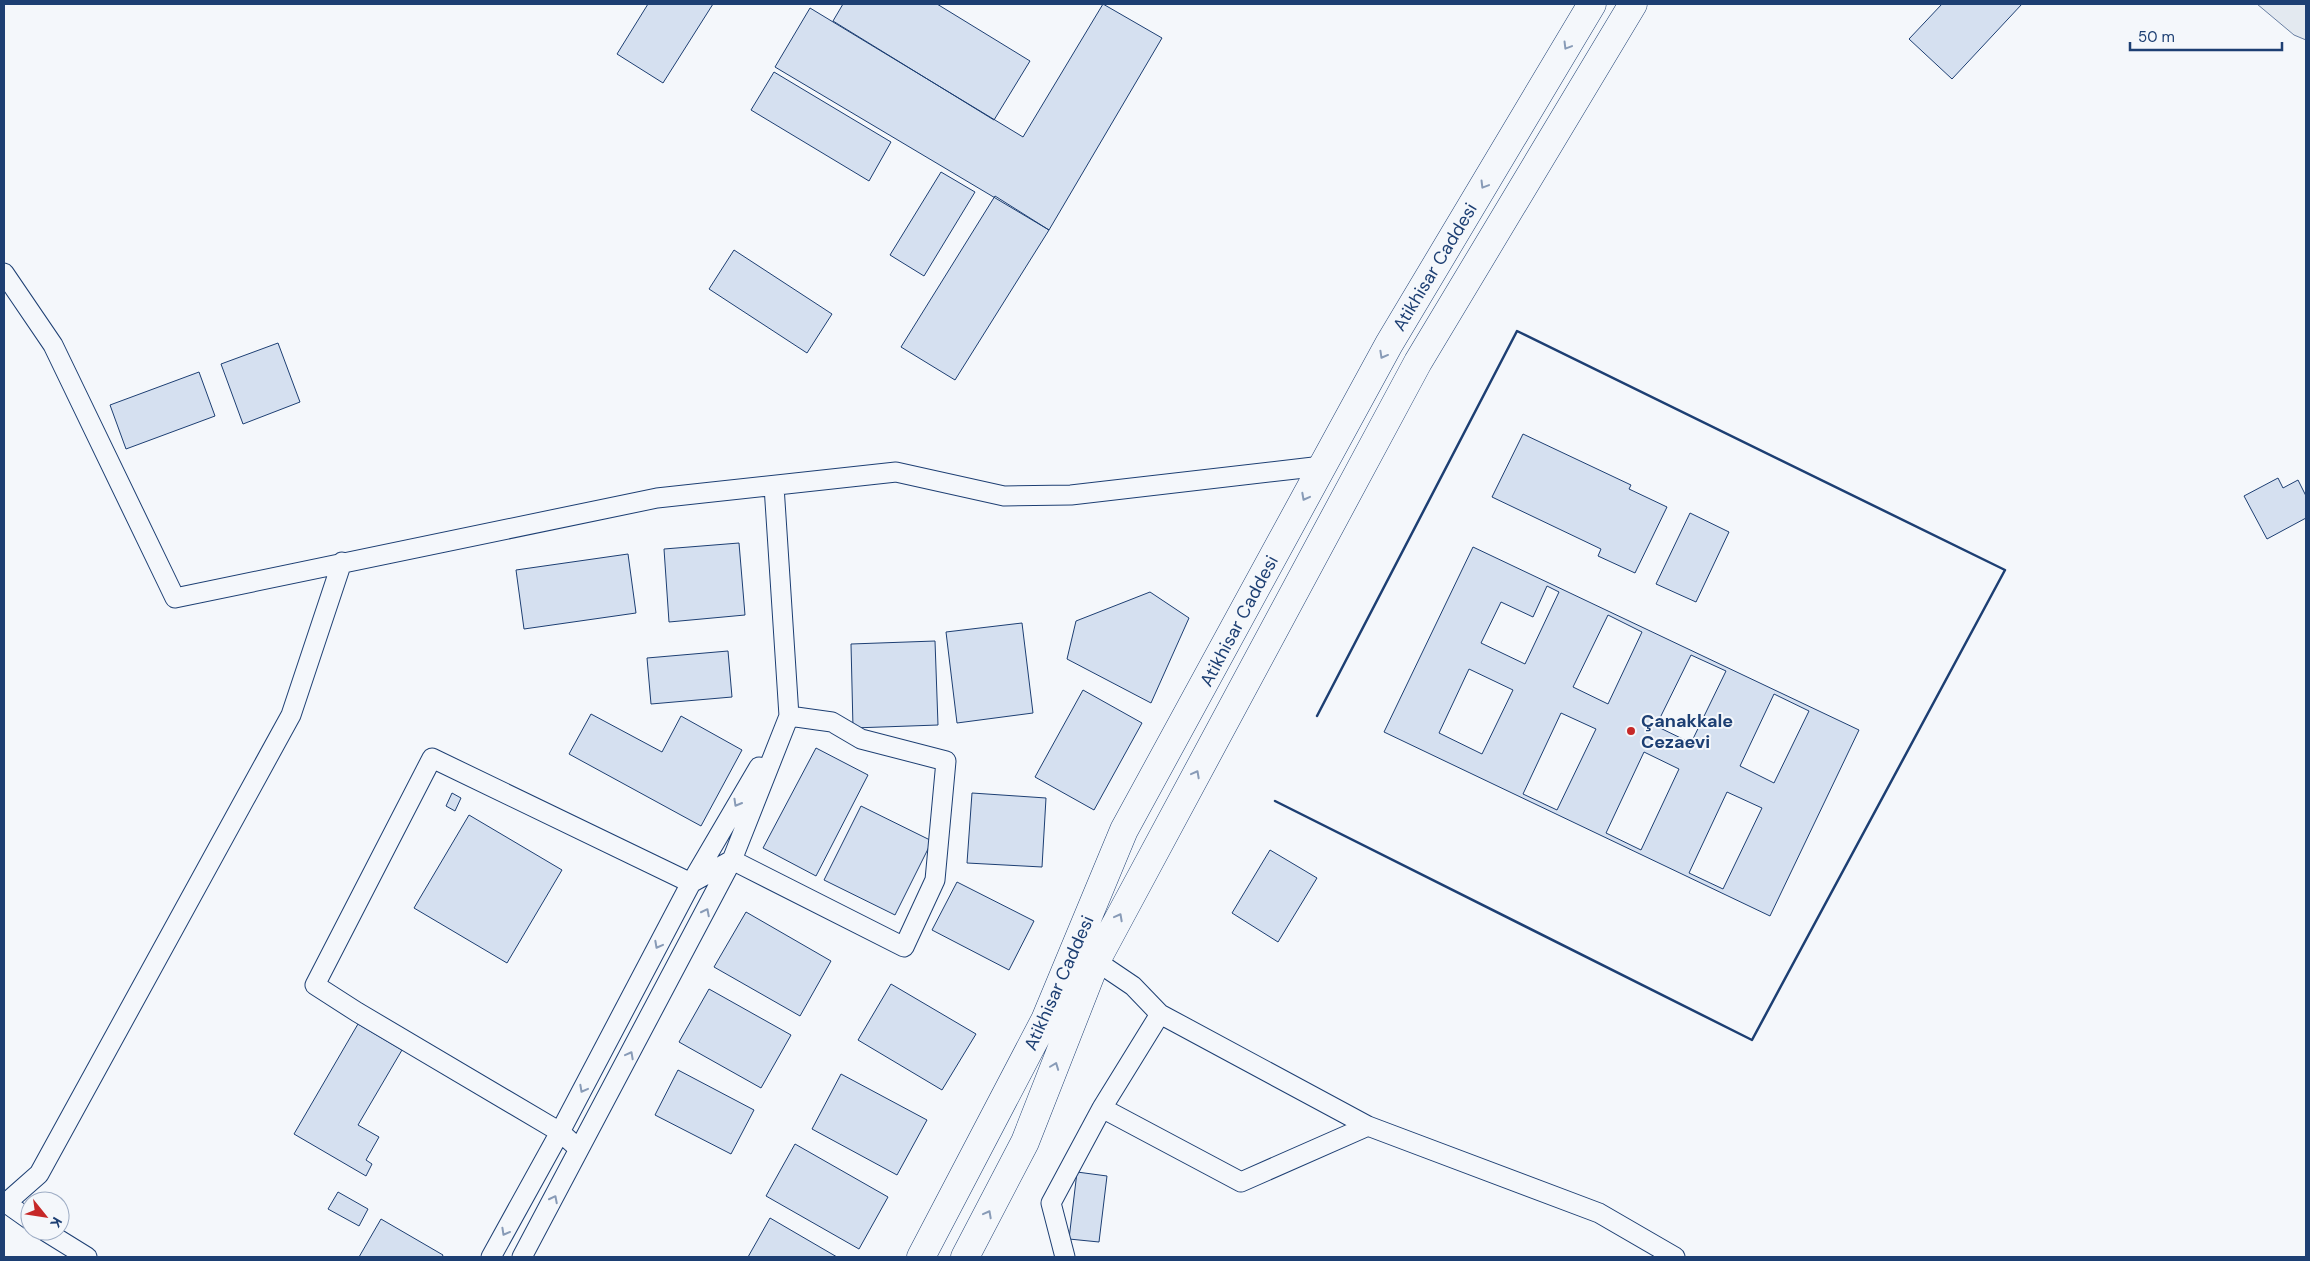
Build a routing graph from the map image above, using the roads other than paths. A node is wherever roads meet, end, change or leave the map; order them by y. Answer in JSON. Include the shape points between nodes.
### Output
{"nodes":[{"id":1,"x":1592,"y":4,"type":"edge"},
{"id":2,"x":1633,"y":4,"type":"edge"},
{"id":3,"x":4,"y":273,"type":"edge"},
{"id":4,"x":1322,"y":466,"type":"junction"},
{"id":5,"x":774,"y":486,"type":"junction"},
{"id":6,"x":342,"y":562,"type":"junction"},
{"id":7,"x":789,"y":716,"type":"junction"},
{"id":8,"x":1188,"y":717,"type":"junction"},
{"id":9,"x":1219,"y":731,"type":"junction"},
{"id":10,"x":732,"y":860,"type":"junction"},
{"id":11,"x":691,"y":883,"type":"junction"},
{"id":12,"x":1096,"y":961,"type":"junction"},
{"id":13,"x":1160,"y":1014,"type":"junction"},
{"id":14,"x":1102,"y":1108,"type":"junction"},
{"id":15,"x":1368,"y":1126,"type":"junction"},
{"id":16,"x":560,"y":1132,"type":"junction"},
{"id":17,"x":580,"y":1149,"type":"junction"},
{"id":18,"x":4,"y":1204,"type":"edge"},
{"id":19,"x":20,"y":1214,"type":"edge"},
{"id":20,"x":61,"y":1241,"type":"edge"},
{"id":21,"x":87,"y":1257,"type":"edge"},
{"id":22,"x":491,"y":1257,"type":"edge"},
{"id":23,"x":522,"y":1257,"type":"edge"},
{"id":24,"x":921,"y":1257,"type":"edge"},
{"id":25,"x":965,"y":1257,"type":"edge"},
{"id":26,"x":1065,"y":1257,"type":"edge"},
{"id":27,"x":1675,"y":1257,"type":"edge"}],
"edges":[{"from":1,"to":4,"type":"highway","name":"Atikhisar Caddesi","one_way":true,"via":[[1389,344]]},
{"from":2,"to":9,"type":"highway","name":"Atikhisar Caddesi","via":[[1418,362]]},
{"from":3,"to":6,"type":"street","via":[[53,345],[174,598]]},
{"from":4,"to":5,"type":"street","via":[[1071,495],[1004,496],[896,472]]},
{"from":4,"to":8,"type":"highway","name":"Atikhisar Caddesi","one_way":true},
{"from":5,"to":6,"type":"street","via":[[657,498]]},
{"from":5,"to":7,"type":"street"},
{"from":6,"to":18,"type":"street","via":[[291,715],[39,1174]]},
{"from":7,"to":10,"type":"street"},
{"from":7,"to":10,"type":"street","via":[[832,722],[861,739],[946,760],[935,880],[904,947]]},
{"from":7,"to":11,"type":"street","one_way":true},
{"from":8,"to":9,"type":"highway"},
{"from":8,"to":24,"type":"highway","name":"Atikhisar Caddesi","via":[[1124,830],[1045,1020]]},
{"from":12,"to":9,"type":"highway","name":"Atikhisar Caddesi","one_way":true},
{"from":10,"to":11,"type":"street"},
{"from":17,"to":10,"type":"street","one_way":true},
{"from":11,"to":16,"type":"street","one_way":true},
{"from":11,"to":16,"type":"street","via":[[432,758],[315,985]]},
{"from":12,"to":13,"type":"street","via":[[1133,986]]},
{"from":25,"to":12,"type":"highway","name":"Atikhisar Caddesi","one_way":true,"via":[[1025,1142]]},
{"from":13,"to":14,"type":"street"},
{"from":13,"to":15,"type":"street"},
{"from":14,"to":15,"type":"street","via":[[1242,1182]]},
{"from":14,"to":26,"type":"street","via":[[1051,1203]]},
{"from":15,"to":27,"type":"street","via":[[1599,1213]]},
{"from":16,"to":17,"type":"street"},
{"from":16,"to":22,"type":"street","one_way":true},
{"from":23,"to":17,"type":"street","one_way":true},
{"from":18,"to":19,"type":"street"},
{"from":20,"to":21,"type":"street"}]}
